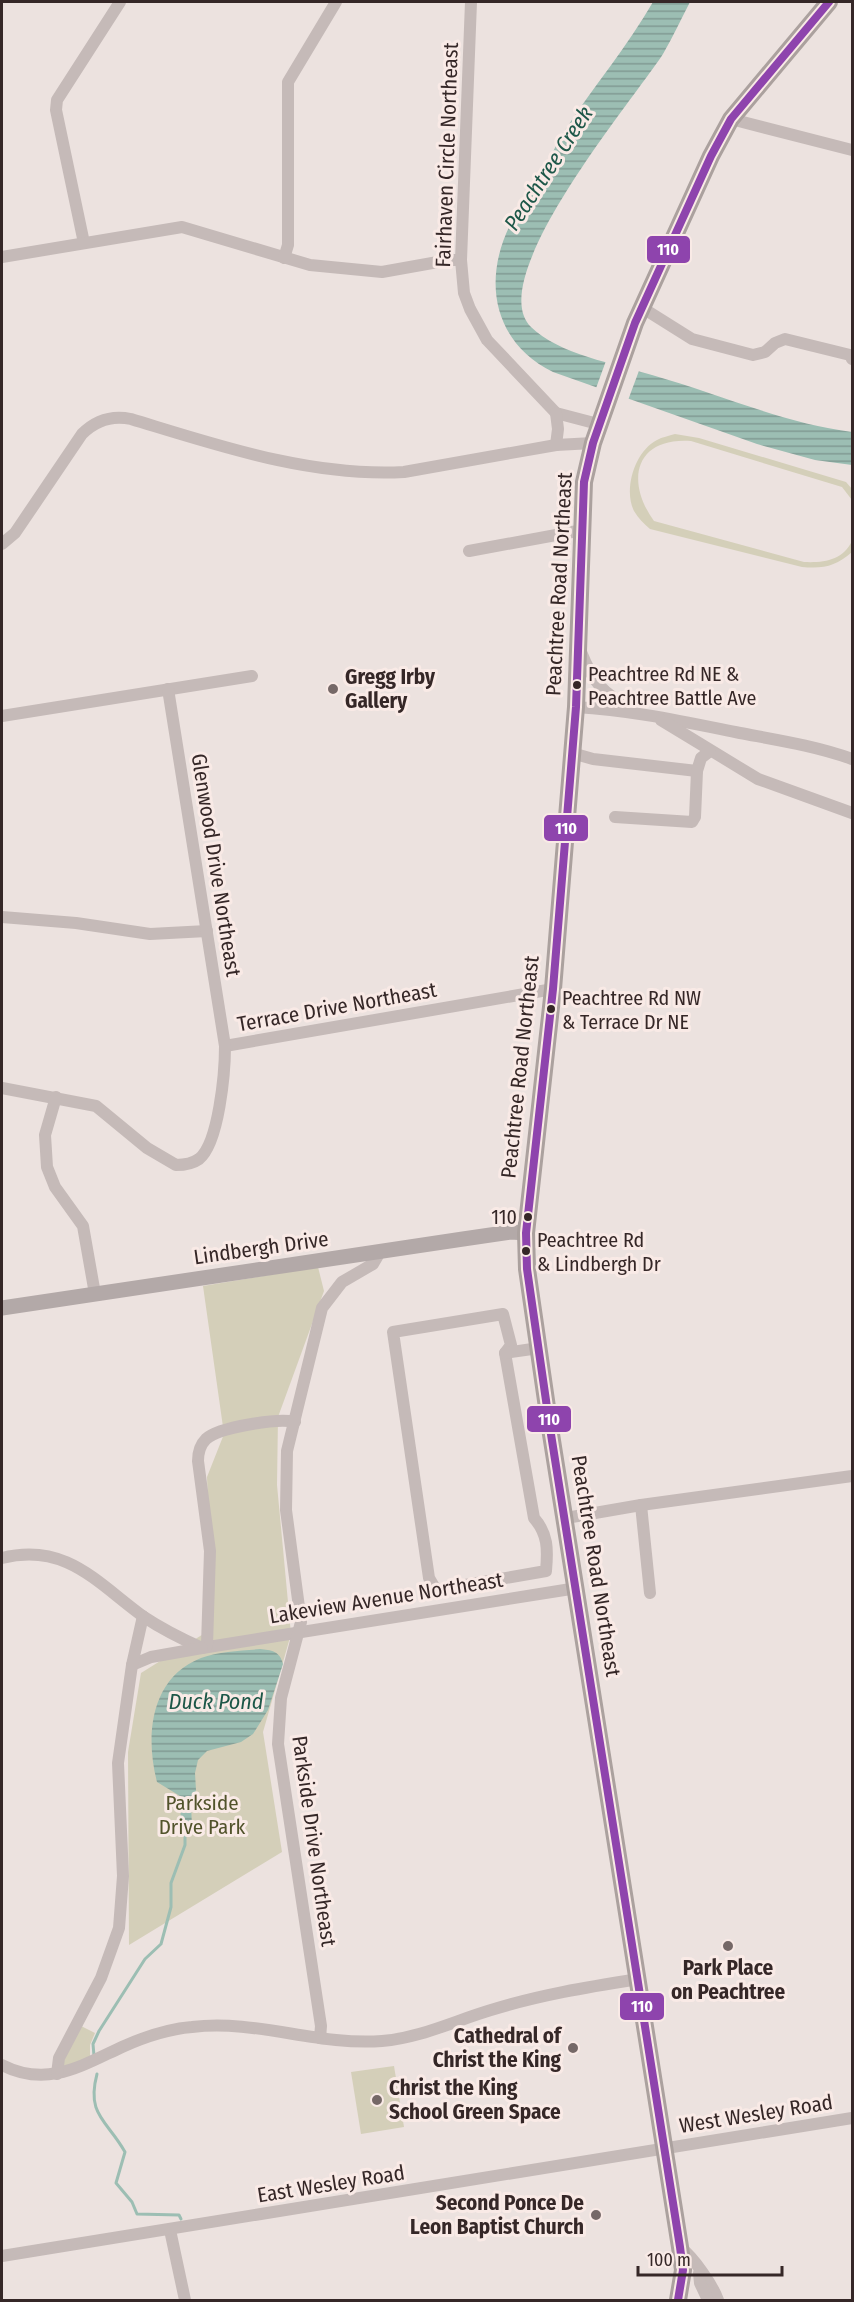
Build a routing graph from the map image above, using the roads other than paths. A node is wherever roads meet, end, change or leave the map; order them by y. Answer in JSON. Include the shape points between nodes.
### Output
{"nodes":[{"id":1,"x":120,"y":2,"type":"edge"},
{"id":2,"x":336,"y":2,"type":"edge"},
{"id":3,"x":471,"y":2,"type":"edge"},
{"id":4,"x":829,"y":2,"type":"edge"},
{"id":5,"x":731,"y":119,"type":"junction"},
{"id":6,"x":852,"y":150,"type":"edge"},
{"id":7,"x":84,"y":243,"type":"junction"},
{"id":8,"x":2,"y":257,"type":"edge"},
{"id":9,"x":284,"y":258,"type":"junction"},
{"id":10,"x":461,"y":260,"type":"junction"},
{"id":11,"x":638,"y":315,"type":"junction"},
{"id":12,"x":852,"y":358,"type":"edge"},
{"id":13,"x":556,"y":413,"type":"junction"},
{"id":14,"x":598,"y":424,"type":"junction"},
{"id":15,"x":592,"y":443,"type":"junction"},
{"id":16,"x":556,"y":445,"type":"junction"},
{"id":17,"x":583,"y":530,"type":"junction"},
{"id":18,"x":2,"y":544,"type":"edge"},
{"id":19,"x":469,"y":551,"type":"dead end"},
{"id":20,"x":578,"y":642,"type":"junction"},
{"id":21,"x":252,"y":676,"type":"dead end"},
{"id":22,"x":168,"y":689,"type":"junction"},
{"id":23,"x":576,"y":707,"type":"junction"},
{"id":24,"x":640,"y":713,"type":"junction"},
{"id":25,"x":2,"y":716,"type":"edge"},
{"id":26,"x":655,"y":716,"type":"junction"},
{"id":27,"x":710,"y":751,"type":"junction"},
{"id":28,"x":572,"y":753,"type":"junction"},
{"id":29,"x":852,"y":759,"type":"edge"},
{"id":30,"x":697,"y":771,"type":"junction"},
{"id":31,"x":852,"y":813,"type":"edge"},
{"id":32,"x":615,"y":817,"type":"dead end"},
{"id":33,"x":2,"y":917,"type":"edge"},
{"id":34,"x":207,"y":931,"type":"junction"},
{"id":35,"x":553,"y":989,"type":"junction"},
{"id":36,"x":225,"y":1046,"type":"junction"},
{"id":37,"x":2,"y":1088,"type":"edge"},
{"id":38,"x":56,"y":1097,"type":"junction"},
{"id":39,"x":526,"y":1233,"type":"junction"},
{"id":40,"x":380,"y":1252,"type":"junction"},
{"id":41,"x":95,"y":1294,"type":"junction"},
{"id":42,"x":2,"y":1308,"type":"edge"},
{"id":43,"x":539,"y":1348,"type":"junction"},
{"id":44,"x":505,"y":1353,"type":"junction"},
{"id":45,"x":295,"y":1422,"type":"junction"},
{"id":46,"x":852,"y":1476,"type":"edge"},
{"id":47,"x":641,"y":1504,"type":"junction"},
{"id":48,"x":566,"y":1518,"type":"junction"},
{"id":49,"x":2,"y":1558,"type":"edge"},
{"id":50,"x":473,"y":1583,"type":"junction"},
{"id":51,"x":451,"y":1587,"type":"junction"},
{"id":52,"x":577,"y":1587,"type":"junction"},
{"id":53,"x":650,"y":1593,"type":"dead end"},
{"id":54,"x":473,"y":1604,"type":"junction"},
{"id":55,"x":452,"y":1607,"type":"junction"},
{"id":56,"x":143,"y":1616,"type":"junction"},
{"id":57,"x":300,"y":1631,"type":"junction"},
{"id":58,"x":204,"y":1646,"type":"junction"},
{"id":59,"x":132,"y":1665,"type":"junction"},
{"id":60,"x":638,"y":1978,"type":"junction"},
{"id":61,"x":321,"y":2038,"type":"junction"},
{"id":62,"x":2,"y":2065,"type":"edge"},
{"id":63,"x":57,"y":2074,"type":"junction"},
{"id":64,"x":852,"y":2118,"type":"edge"},
{"id":65,"x":666,"y":2148,"type":"junction"},
{"id":66,"x":170,"y":2230,"type":"junction"},
{"id":67,"x":680,"y":2247,"type":"junction"},
{"id":68,"x":2,"y":2256,"type":"edge"},
{"id":69,"x":699,"y":2272,"type":"junction"},
{"id":70,"x":679,"y":2300,"type":"edge"},
{"id":71,"x":185,"y":2301,"type":"edge"},
{"id":72,"x":708,"y":2301,"type":"edge"},
{"id":73,"x":718,"y":2301,"type":"edge"}],
"edges":[{"from":1,"to":7,"type":"street","via":[[57,100]]},
{"from":2,"to":9,"type":"street","via":[[288,82],[288,245]]},
{"from":3,"to":10,"type":"street","name":"Fairhaven Circle Northeast"},
{"from":4,"to":5,"type":"highway","name":"Peachtree Road Northeast"},
{"from":5,"to":6,"type":"street"},
{"from":5,"to":11,"type":"highway","name":"Peachtree Road Northeast"},
{"from":7,"to":8,"type":"street"},
{"from":7,"to":9,"type":"street","via":[[182,227]]},
{"from":9,"to":10,"type":"street","via":[[310,265],[382,272]]},
{"from":10,"to":13,"type":"street","name":"Fairhaven Circle Northeast","via":[[465,293],[478,325]]},
{"from":11,"to":12,"type":"street","via":[[692,339],[753,355],[785,339]]},
{"from":11,"to":14,"type":"highway","name":"Peachtree Road Northeast"},
{"from":13,"to":14,"type":"street"},
{"from":13,"to":16,"type":"street"},
{"from":14,"to":15,"type":"highway","name":"Peachtree Road Northeast"},
{"from":15,"to":16,"type":"street"},
{"from":15,"to":17,"type":"highway","name":"Peachtree Road Northeast"},
{"from":16,"to":18,"type":"street","via":[[380,474],[272,460],[131,419],[112,418],[95,423],[82,434],[15,533]]},
{"from":17,"to":19,"type":"street"},
{"from":17,"to":20,"type":"highway","name":"Peachtree Road Northeast"},
{"from":20,"to":23,"type":"highway","name":"Peachtree Road Northeast"},
{"from":20,"to":24,"type":"street","via":[[590,674],[602,690]]},
{"from":21,"to":22,"type":"street"},
{"from":22,"to":25,"type":"street"},
{"from":22,"to":34,"type":"street","name":"Glenwood Drive Northeast"},
{"from":23,"to":24,"type":"street"},
{"from":23,"to":28,"type":"highway","name":"Peachtree Road Northeast"},
{"from":24,"to":26,"type":"street"},
{"from":26,"to":27,"type":"street"},
{"from":26,"to":29,"type":"street","via":[[812,747]]},
{"from":27,"to":30,"type":"street","via":[[701,758]]},
{"from":27,"to":31,"type":"street","via":[[758,779]]},
{"from":28,"to":30,"type":"street"},
{"from":28,"to":35,"type":"highway","name":"Peachtree Road Northeast"},
{"from":30,"to":32,"type":"street","via":[[692,822]]},
{"from":33,"to":34,"type":"street","via":[[150,934]]},
{"from":34,"to":36,"type":"street","name":"Glenwood Drive Northeast"},
{"from":35,"to":36,"type":"street","name":"Terrace Drive Northeast"},
{"from":35,"to":39,"type":"highway","name":"Peachtree Road Northeast"},
{"from":36,"to":38,"type":"street","name":"Terrace Drive Northeast","via":[[224,1078],[213,1130],[204,1153],[190,1164],[165,1161],[96,1106]]},
{"from":37,"to":38,"type":"street","name":"Terrace Drive Northeast"},
{"from":38,"to":41,"type":"street","via":[[45,1135],[47,1167],[55,1187],[83,1226]]},
{"from":39,"to":40,"type":"main road","name":"Lindbergh Drive"},
{"from":39,"to":43,"type":"highway","name":"Peachtree Road Northeast","via":[[527,1269]]},
{"from":40,"to":41,"type":"main road","name":"Lindbergh Drive"},
{"from":40,"to":45,"type":"street","name":"Parkside Drive Northeast","via":[[373,1264],[342,1282],[322,1308]]},
{"from":41,"to":42,"type":"main road","name":"Lindbergh Drive"},
{"from":43,"to":44,"type":"street"},
{"from":43,"to":48,"type":"highway","name":"Peachtree Road Northeast"},
{"from":44,"to":50,"type":"street","via":[[534,1518],[544,1529],[546,1570]]},
{"from":44,"to":51,"type":"street","via":[[511,1345],[503,1314],[393,1332],[429,1578],[436,1590]]},
{"from":45,"to":57,"type":"street","name":"Parkside Drive Northeast","via":[[287,1451],[285,1490]]},
{"from":45,"to":58,"type":"street","via":[[280,1420],[217,1432],[200,1449],[198,1461],[210,1551]]},
{"from":46,"to":47,"type":"street"},
{"from":47,"to":48,"type":"street"},
{"from":47,"to":53,"type":"street"},
{"from":48,"to":52,"type":"highway","name":"Peachtree Road Northeast"},
{"from":49,"to":56,"type":"street","via":[[34,1554],[56,1557],[77,1566]]},
{"from":50,"to":51,"type":"street"},
{"from":50,"to":54,"type":"street"},
{"from":51,"to":55,"type":"street"},
{"from":52,"to":54,"type":"street","name":"Lakeview Avenue Northeast"},
{"from":52,"to":60,"type":"highway","name":"Peachtree Road Northeast"},
{"from":54,"to":55,"type":"street","name":"Lakeview Avenue Northeast"},
{"from":55,"to":57,"type":"street","name":"Lakeview Avenue Northeast"},
{"from":56,"to":58,"type":"street","via":[[172,1634]]},
{"from":56,"to":59,"type":"street"},
{"from":57,"to":58,"type":"street","name":"Lakeview Avenue Northeast"},
{"from":57,"to":61,"type":"street","name":"Parkside Drive Northeast","via":[[281,1698],[278,1744]]},
{"from":58,"to":59,"type":"street","name":"Lakeview Avenue Northeast"},
{"from":59,"to":63,"type":"street","via":[[118,1763],[123,1876],[119,1928],[100,1978],[59,2058]]},
{"from":60,"to":61,"type":"street","via":[[529,1998],[402,2038],[363,2042]]},
{"from":60,"to":65,"type":"highway","name":"Peachtree Road Northeast"},
{"from":61,"to":63,"type":"street","via":[[241,2026],[190,2027],[144,2038],[83,2067]]},
{"from":62,"to":63,"type":"street","via":[[27,2073]]},
{"from":64,"to":65,"type":"street","name":"West Wesley Road"},
{"from":65,"to":66,"type":"street","name":"East Wesley Road"},
{"from":65,"to":67,"type":"highway","name":"Peachtree Road Northeast"},
{"from":66,"to":68,"type":"street","name":"East Wesley Road"},
{"from":66,"to":71,"type":"street"},
{"from":67,"to":69,"type":"street","via":[[694,2258]]},
{"from":67,"to":70,"type":"highway","name":"Peachtree Road Northeast","via":[[683,2270]]},
{"from":69,"to":72,"type":"street"},
{"from":69,"to":73,"type":"street","via":[[708,2280]]}]}
